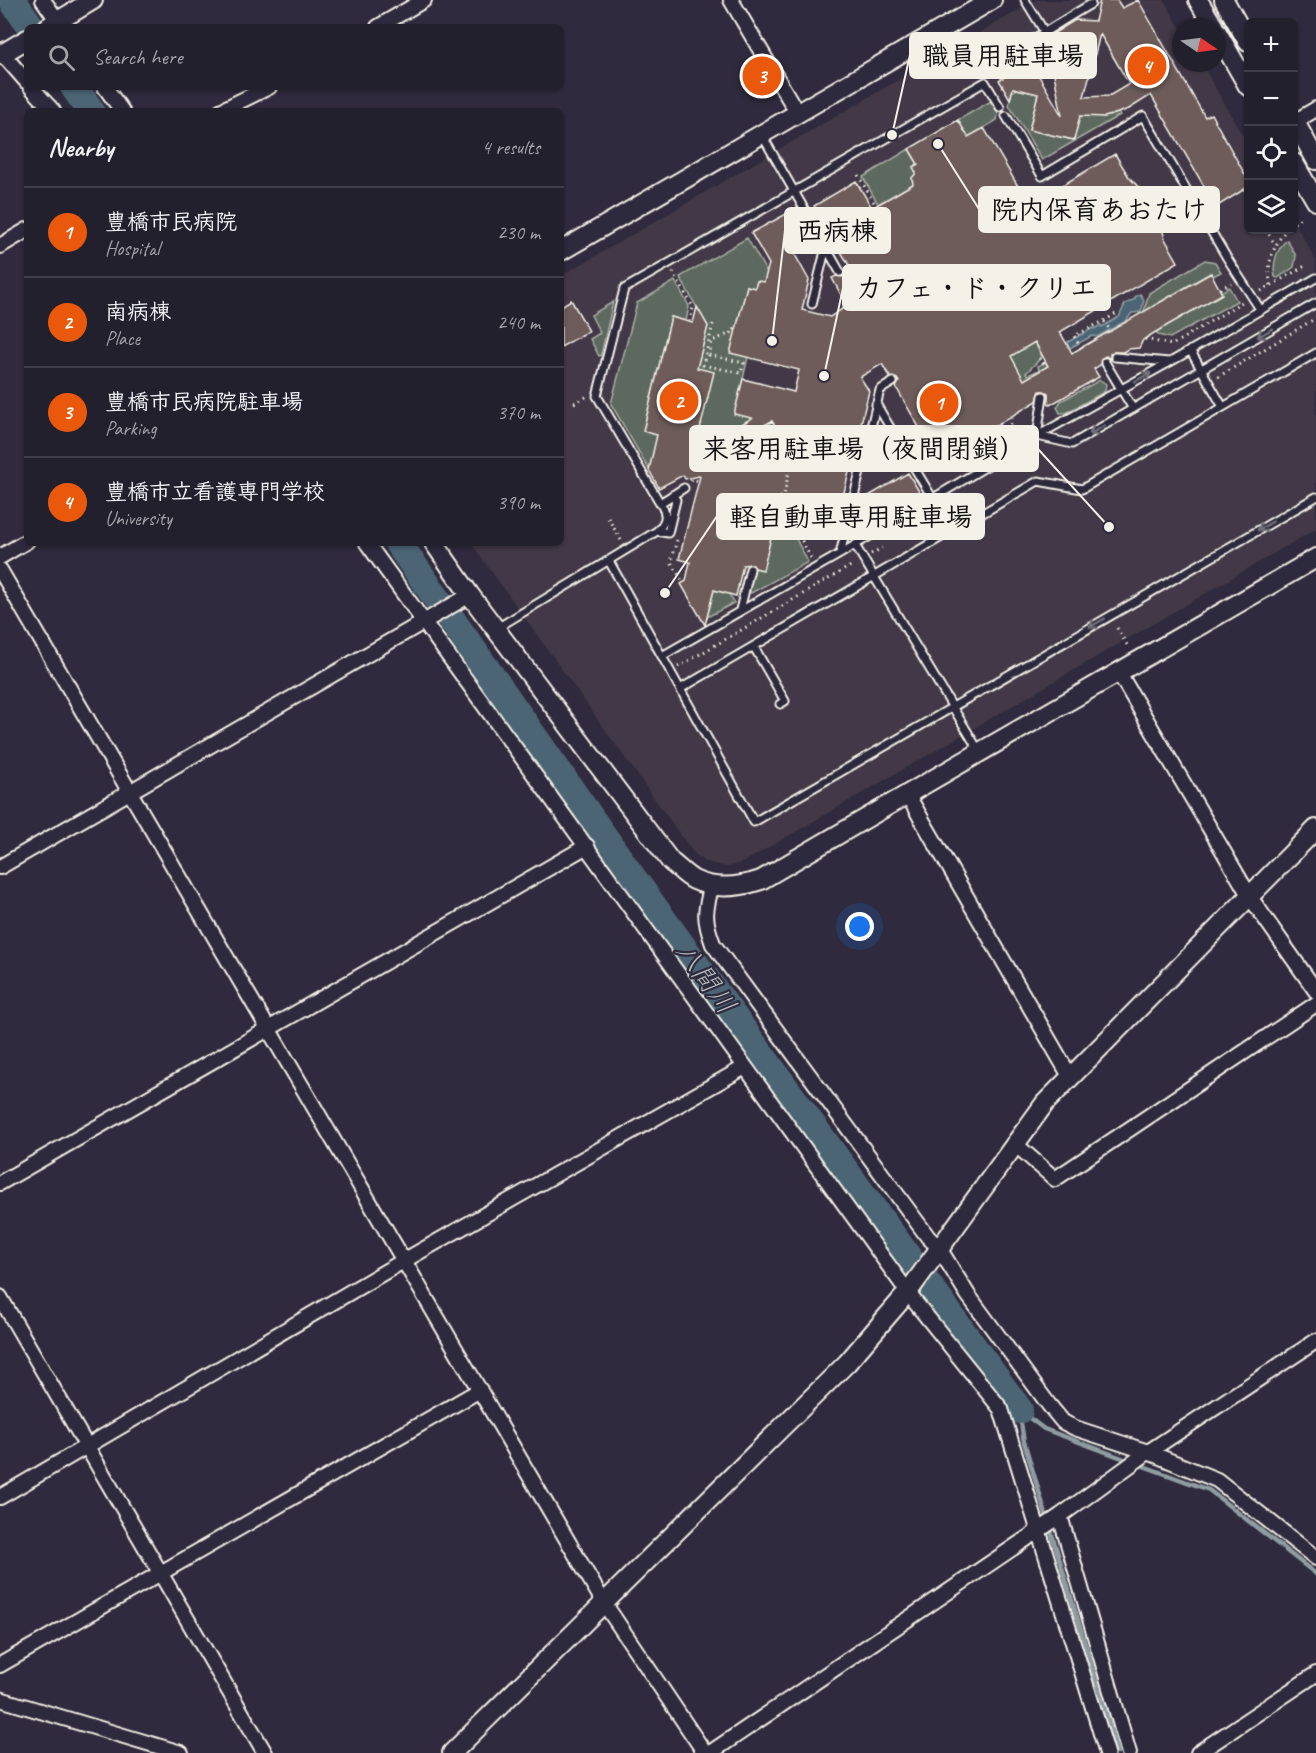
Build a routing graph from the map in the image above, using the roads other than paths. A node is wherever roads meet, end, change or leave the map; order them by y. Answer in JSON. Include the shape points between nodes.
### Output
{"nodes":[{"id":1,"x":43,"y":0,"type":"edge"},
{"id":2,"x":93,"y":0,"type":"edge"},
{"id":3,"x":424,"y":0,"type":"edge"},
{"id":4,"x":731,"y":0,"type":"edge"},
{"id":5,"x":992,"y":0,"type":"edge"},
{"id":6,"x":1025,"y":0,"type":"edge"},
{"id":7,"x":1198,"y":0,"type":"edge"},
{"id":8,"x":1224,"y":0,"type":"edge"},
{"id":9,"x":1091,"y":4,"type":"dead end"},
{"id":10,"x":1209,"y":18,"type":"edge"},
{"id":11,"x":55,"y":24,"type":"edge"},
{"id":12,"x":57,"y":24,"type":"edge"},
{"id":13,"x":383,"y":24,"type":"edge"},
{"id":14,"x":1044,"y":31,"type":"junction"},
{"id":15,"x":1244,"y":35,"type":"edge"},
{"id":16,"x":1226,"y":48,"type":"edge"},
{"id":17,"x":9,"y":49,"type":"edge"},
{"id":18,"x":994,"y":63,"type":"dead end"},
{"id":19,"x":24,"y":76,"type":"edge"},
{"id":20,"x":1244,"y":79,"type":"edge"},
{"id":21,"x":35,"y":90,"type":"edge"},
{"id":22,"x":107,"y":90,"type":"edge"},
{"id":23,"x":263,"y":90,"type":"edge"},
{"id":24,"x":1000,"y":107,"type":"dead end"},
{"id":25,"x":50,"y":108,"type":"edge"},
{"id":26,"x":120,"y":108,"type":"edge"},
{"id":27,"x":226,"y":108,"type":"edge"},
{"id":28,"x":1316,"y":109,"type":"edge"},
{"id":29,"x":798,"y":114,"type":"junction"},
{"id":30,"x":1006,"y":116,"type":"dead end"},
{"id":31,"x":1298,"y":119,"type":"edge"},
{"id":32,"x":1297,"y":126,"type":"edge"},
{"id":33,"x":762,"y":135,"type":"junction"},
{"id":34,"x":1316,"y":160,"type":"edge"},
{"id":35,"x":1298,"y":171,"type":"edge"},
{"id":36,"x":795,"y":192,"type":"junction"},
{"id":37,"x":1316,"y":201,"type":"edge"},
{"id":38,"x":24,"y":232,"type":"edge"},
{"id":39,"x":0,"y":246,"type":"edge"},
{"id":40,"x":826,"y":247,"type":"junction"},
{"id":41,"x":564,"y":249,"type":"edge"},
{"id":42,"x":840,"y":272,"type":"dead end"},
{"id":43,"x":1316,"y":278,"type":"edge"},
{"id":44,"x":1316,"y":303,"type":"edge"},
{"id":45,"x":812,"y":304,"type":"dead end"},
{"id":46,"x":1260,"y":309,"type":"junction"},
{"id":47,"x":1190,"y":350,"type":"junction"},
{"id":48,"x":1316,"y":353,"type":"edge"},
{"id":49,"x":1114,"y":357,"type":"dead end"},
{"id":50,"x":1105,"y":362,"type":"dead end"},
{"id":51,"x":1170,"y":362,"type":"junction"},
{"id":52,"x":1202,"y":370,"type":"junction"},
{"id":53,"x":893,"y":382,"type":"dead end"},
{"id":54,"x":1121,"y":389,"type":"junction"},
{"id":55,"x":1043,"y":396,"type":"dead end"},
{"id":56,"x":876,"y":404,"type":"junction"},
{"id":57,"x":1223,"y":407,"type":"junction"},
{"id":58,"x":1133,"y":409,"type":"junction"},
{"id":59,"x":1037,"y":436,"type":"junction"},
{"id":60,"x":684,"y":488,"type":"dead end"},
{"id":61,"x":672,"y":495,"type":"junction"},
{"id":62,"x":1316,"y":496,"type":"edge"},
{"id":63,"x":933,"y":499,"type":"junction"},
{"id":64,"x":660,"y":503,"type":"junction"},
{"id":65,"x":657,"y":531,"type":"junction"},
{"id":66,"x":24,"y":543,"type":"edge"},
{"id":67,"x":855,"y":545,"type":"junction"},
{"id":68,"x":369,"y":546,"type":"edge"},
{"id":69,"x":436,"y":546,"type":"edge"},
{"id":70,"x":840,"y":555,"type":"junction"},
{"id":71,"x":0,"y":557,"type":"edge"},
{"id":72,"x":1316,"y":558,"type":"edge"},
{"id":73,"x":609,"y":561,"type":"junction"},
{"id":74,"x":750,"y":569,"type":"dead end"},
{"id":75,"x":0,"y":570,"type":"edge"},
{"id":76,"x":874,"y":577,"type":"junction"},
{"id":77,"x":466,"y":597,"type":"junction"},
{"id":78,"x":740,"y":610,"type":"junction"},
{"id":79,"x":426,"y":620,"type":"junction"},
{"id":80,"x":497,"y":628,"type":"junction"},
{"id":81,"x":754,"y":646,"type":"junction"},
{"id":82,"x":662,"y":656,"type":"junction"},
{"id":83,"x":1119,"y":673,"type":"junction"},
{"id":84,"x":680,"y":689,"type":"junction"},
{"id":85,"x":780,"y":704,"type":"dead end"},
{"id":86,"x":952,"y":707,"type":"junction"},
{"id":87,"x":980,"y":752,"type":"junction"},
{"id":88,"x":130,"y":792,"type":"junction"},
{"id":89,"x":908,"y":794,"type":"junction"},
{"id":90,"x":1316,"y":829,"type":"edge"},
{"id":91,"x":587,"y":846,"type":"junction"},
{"id":92,"x":0,"y":867,"type":"edge"},
{"id":93,"x":712,"y":884,"type":"junction"},
{"id":94,"x":1250,"y":897,"type":"junction"},
{"id":95,"x":1316,"y":991,"type":"edge"},
{"id":96,"x":1316,"y":1004,"type":"edge"},
{"id":97,"x":270,"y":1029,"type":"junction"},
{"id":98,"x":745,"y":1067,"type":"junction"},
{"id":99,"x":1071,"y":1078,"type":"junction"},
{"id":100,"x":1014,"y":1143,"type":"junction"},
{"id":101,"x":0,"y":1183,"type":"edge"},
{"id":102,"x":937,"y":1251,"type":"junction"},
{"id":103,"x":405,"y":1260,"type":"junction"},
{"id":104,"x":908,"y":1292,"type":"junction"},
{"id":105,"x":0,"y":1297,"type":"edge"},
{"id":106,"x":1316,"y":1341,"type":"edge"},
{"id":107,"x":480,"y":1390,"type":"junction"},
{"id":108,"x":86,"y":1446,"type":"junction"},
{"id":109,"x":1148,"y":1452,"type":"junction"},
{"id":110,"x":0,"y":1497,"type":"edge"},
{"id":111,"x":1060,"y":1516,"type":"junction"},
{"id":112,"x":1038,"y":1531,"type":"junction"},
{"id":113,"x":1316,"y":1558,"type":"edge"},
{"id":114,"x":159,"y":1573,"type":"junction"},
{"id":115,"x":604,"y":1603,"type":"junction"},
{"id":116,"x":0,"y":1665,"type":"edge"},
{"id":117,"x":1316,"y":1674,"type":"edge"},
{"id":118,"x":0,"y":1699,"type":"edge"},
{"id":119,"x":181,"y":1753,"type":"edge"},
{"id":120,"x":265,"y":1753,"type":"edge"},
{"id":121,"x":452,"y":1753,"type":"edge"},
{"id":122,"x":705,"y":1753,"type":"edge"},
{"id":123,"x":710,"y":1753,"type":"edge"},
{"id":124,"x":1107,"y":1753,"type":"edge"},
{"id":125,"x":1129,"y":1753,"type":"edge"},
{"id":126,"x":1198,"y":1753,"type":"edge"}],
"edges":[{"from":1,"to":11,"type":"street"},
{"from":2,"to":12,"type":"street"},
{"from":3,"to":13,"type":"street"},
{"from":4,"to":29,"type":"street"},
{"from":5,"to":29,"type":"street"},
{"from":6,"to":14,"type":"lane"},
{"from":7,"to":10,"type":"street"},
{"from":8,"to":15,"type":"street"},
{"from":9,"to":14,"type":"lane"},
{"from":14,"to":18,"type":"lane"},
{"from":16,"to":20,"type":"street"},
{"from":17,"to":19,"type":"street"},
{"from":21,"to":25,"type":"street"},
{"from":22,"to":26,"type":"street"},
{"from":23,"to":27,"type":"street"},
{"from":24,"to":36,"type":"lane","via":[[985,82]]},
{"from":28,"to":31,"type":"street"},
{"from":29,"to":33,"type":"street"},
{"from":30,"to":46,"type":"lane","via":[[1042,176],[1143,116]]},
{"from":32,"to":34,"type":"street"},
{"from":33,"to":36,"type":"lane"},
{"from":33,"to":41,"type":"street"},
{"from":35,"to":37,"type":"street"},
{"from":36,"to":40,"type":"lane"},
{"from":36,"to":64,"type":"lane","via":[[624,288],[597,396]]},
{"from":38,"to":39,"type":"street"},
{"from":40,"to":42,"type":"lane"},
{"from":40,"to":45,"type":"lane"},
{"from":43,"to":46,"type":"lane"},
{"from":44,"to":52,"type":"lane","one_way":true},
{"from":46,"to":47,"type":"lane"},
{"from":47,"to":51,"type":"lane"},
{"from":47,"to":52,"type":"lane"},
{"from":48,"to":57,"type":"lane"},
{"from":49,"to":51,"type":"lane"},
{"from":50,"to":54,"type":"lane"},
{"from":54,"to":51,"type":"lane","one_way":true},
{"from":52,"to":57,"type":"lane"},
{"from":52,"to":58,"type":"lane"},
{"from":53,"to":56,"type":"lane","via":[[880,390]]},
{"from":54,"to":58,"type":"lane"},
{"from":54,"to":59,"type":"lane"},
{"from":55,"to":59,"type":"lane"},
{"from":56,"to":63,"type":"lane"},
{"from":56,"to":70,"type":"lane"},
{"from":57,"to":76,"type":"lane","via":[[1082,489],[1038,481]]},
{"from":58,"to":59,"type":"lane","one_way":true,"via":[[1072,444]]},
{"from":59,"to":63,"type":"lane"},
{"from":60,"to":61,"type":"lane"},
{"from":61,"to":64,"type":"lane"},
{"from":61,"to":65,"type":"lane","via":[[676,500],[668,533]]},
{"from":62,"to":86,"type":"lane","one_way":true},
{"from":63,"to":67,"type":"lane"},
{"from":64,"to":65,"type":"lane","via":[[666,514]]},
{"from":65,"to":73,"type":"lane"},
{"from":66,"to":71,"type":"street"},
{"from":67,"to":70,"type":"lane"},
{"from":67,"to":76,"type":"lane"},
{"from":68,"to":79,"type":"street"},
{"from":69,"to":77,"type":"street"},
{"from":70,"to":78,"type":"lane"},
{"from":72,"to":83,"type":"street"},
{"from":73,"to":80,"type":"lane"},
{"from":73,"to":82,"type":"lane"},
{"from":74,"to":78,"type":"lane"},
{"from":75,"to":88,"type":"street"},
{"from":76,"to":81,"type":"lane"},
{"from":76,"to":86,"type":"lane"},
{"from":77,"to":79,"type":"street"},
{"from":77,"to":80,"type":"street"},
{"from":78,"to":82,"type":"lane"},
{"from":79,"to":88,"type":"street"},
{"from":79,"to":91,"type":"street"},
{"from":80,"to":93,"type":"street","via":[[671,862],[695,880]]},
{"from":81,"to":84,"type":"lane"},
{"from":81,"to":85,"type":"lane","via":[[785,701]]},
{"from":82,"to":84,"type":"lane"},
{"from":83,"to":87,"type":"street"},
{"from":83,"to":94,"type":"street"},
{"from":84,"to":86,"type":"lane","via":[[754,822]]},
{"from":86,"to":87,"type":"lane"},
{"from":87,"to":89,"type":"street"},
{"from":88,"to":92,"type":"street"},
{"from":88,"to":97,"type":"street"},
{"from":89,"to":93,"type":"street","via":[[761,880],[739,887]]},
{"from":89,"to":99,"type":"street"},
{"from":90,"to":94,"type":"street"},
{"from":91,"to":97,"type":"street"},
{"from":91,"to":98,"type":"street"},
{"from":93,"to":102,"type":"street","via":[[705,924],[713,944]]},
{"from":94,"to":95,"type":"street"},
{"from":94,"to":99,"type":"street"},
{"from":96,"to":100,"type":"street","via":[[1055,1179]]},
{"from":97,"to":101,"type":"street"},
{"from":97,"to":103,"type":"street"},
{"from":98,"to":103,"type":"street"},
{"from":98,"to":104,"type":"street"},
{"from":99,"to":100,"type":"street","via":[[1045,1103]]},
{"from":100,"to":102,"type":"street"},
{"from":102,"to":104,"type":"street"},
{"from":102,"to":109,"type":"street","via":[[1063,1422]]},
{"from":103,"to":107,"type":"street"},
{"from":103,"to":108,"type":"street"},
{"from":104,"to":112,"type":"street","via":[[1001,1409]]},
{"from":104,"to":115,"type":"street","via":[[847,1363]]},
{"from":105,"to":108,"type":"street"},
{"from":106,"to":109,"type":"street"},
{"from":107,"to":114,"type":"street"},
{"from":107,"to":115,"type":"street"},
{"from":108,"to":110,"type":"street"},
{"from":108,"to":114,"type":"street"},
{"from":109,"to":111,"type":"street"},
{"from":109,"to":113,"type":"street","via":[[1217,1480]]},
{"from":111,"to":112,"type":"street"},
{"from":111,"to":125,"type":"street"},
{"from":112,"to":123,"type":"street"},
{"from":112,"to":124,"type":"street"},
{"from":114,"to":116,"type":"street"},
{"from":114,"to":120,"type":"street"},
{"from":115,"to":121,"type":"street"},
{"from":115,"to":122,"type":"street"},
{"from":117,"to":126,"type":"street"},
{"from":118,"to":119,"type":"street"}]}
